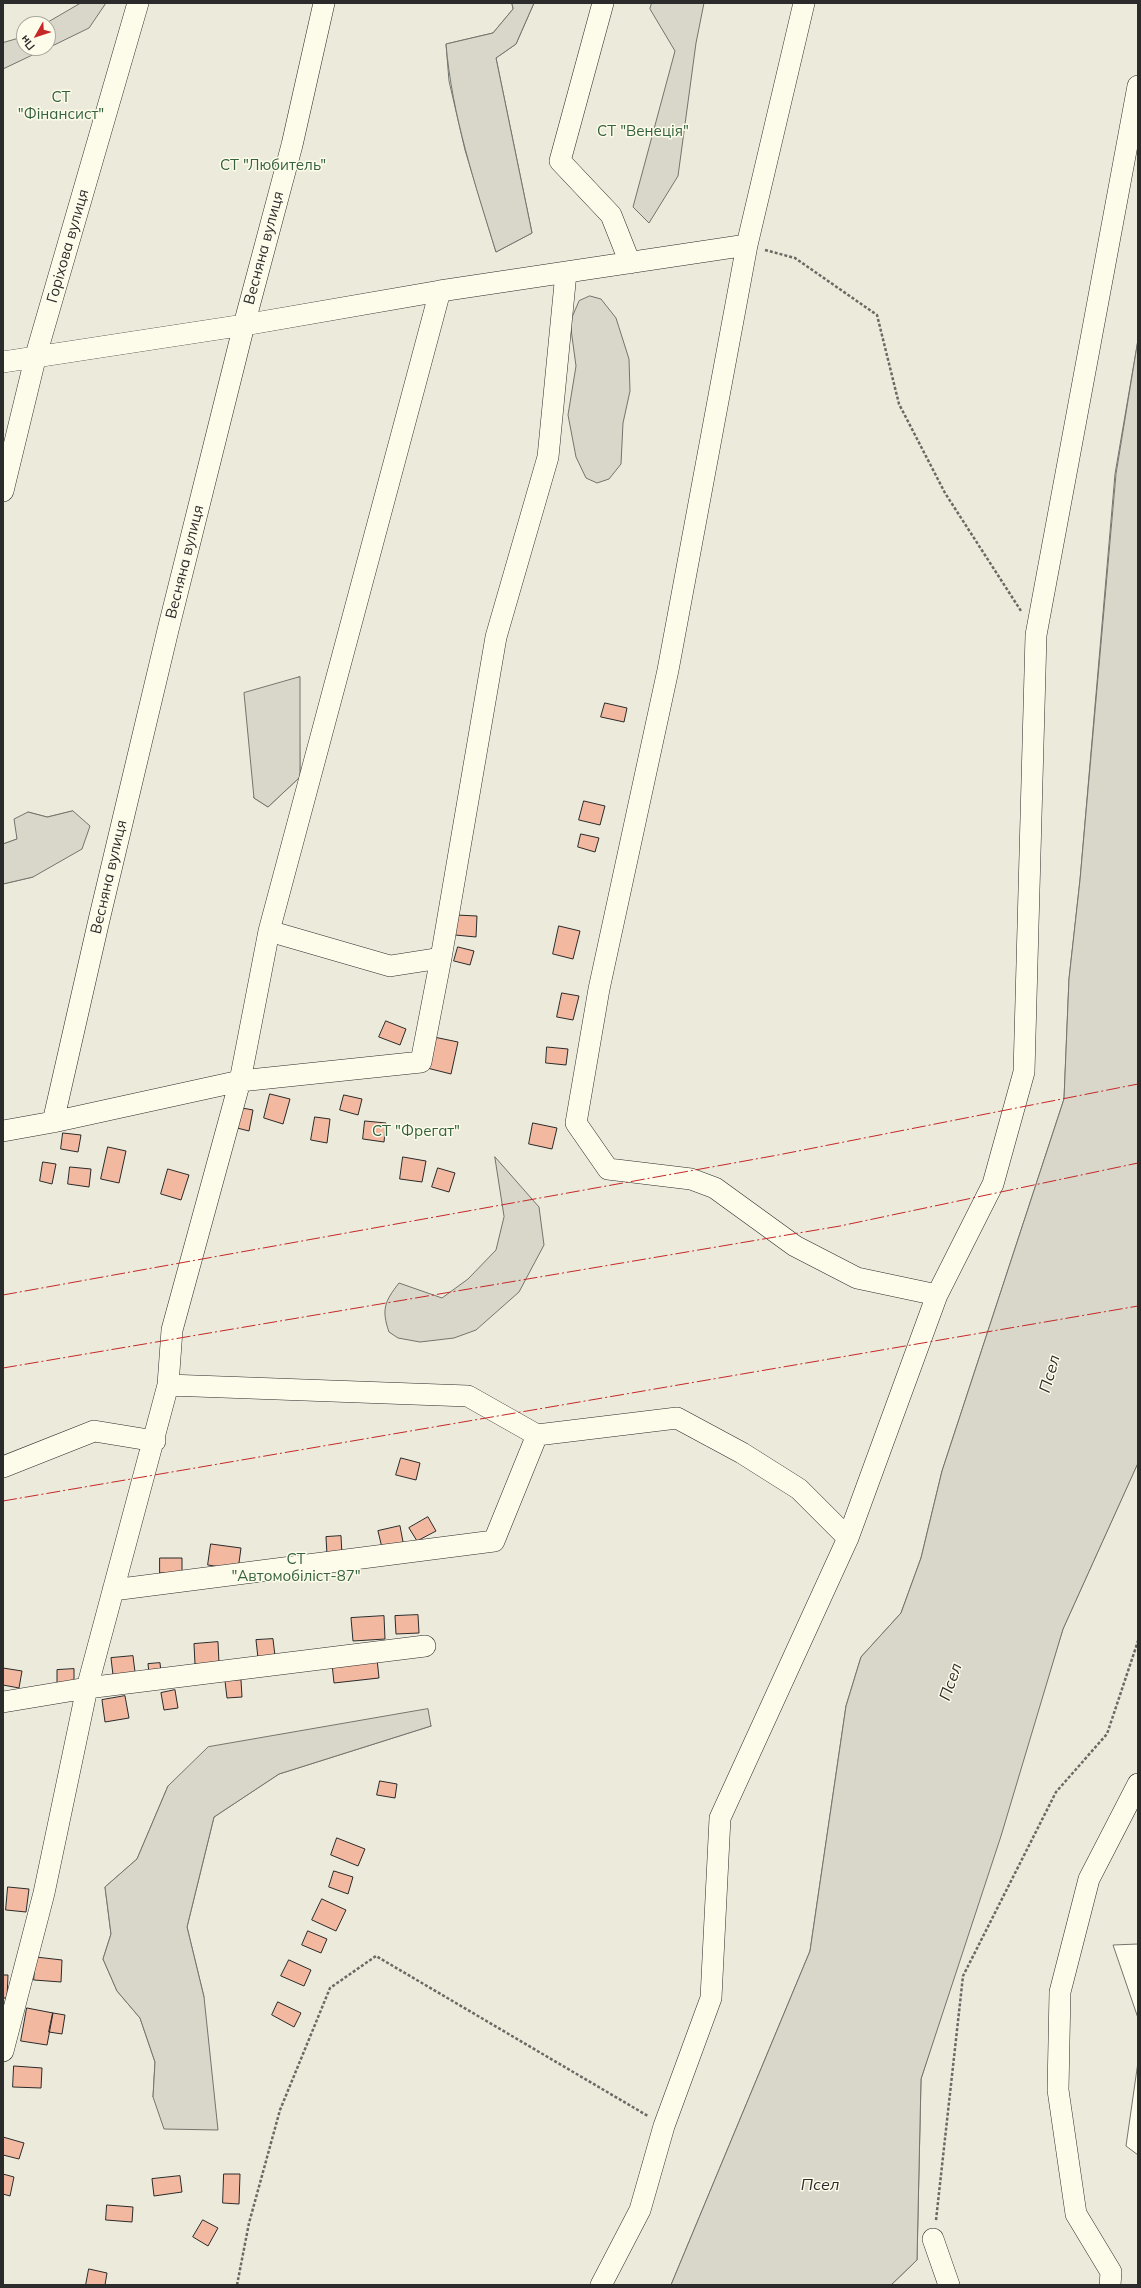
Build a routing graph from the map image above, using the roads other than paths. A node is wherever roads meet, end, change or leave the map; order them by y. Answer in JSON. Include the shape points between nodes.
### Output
{"nodes":[{"id":1,"x":138,"y":3,"type":"edge"},
{"id":2,"x":324,"y":3,"type":"edge"},
{"id":3,"x":603,"y":3,"type":"edge"},
{"id":4,"x":804,"y":3,"type":"edge"},
{"id":5,"x":1138,"y":86,"type":"edge"},
{"id":6,"x":747,"y":245,"type":"junction"},
{"id":7,"x":630,"y":263,"type":"junction"},
{"id":8,"x":566,"y":273,"type":"junction"},
{"id":9,"x":440,"y":291,"type":"junction"},
{"id":10,"x":244,"y":325,"type":"junction"},
{"id":11,"x":36,"y":355,"type":"junction"},
{"id":12,"x":3,"y":362,"type":"edge"},
{"id":13,"x":3,"y":491,"type":"edge"},
{"id":14,"x":269,"y":931,"type":"junction"},
{"id":15,"x":441,"y":958,"type":"junction"},
{"id":16,"x":240,"y":1081,"type":"junction"},
{"id":17,"x":53,"y":1122,"type":"junction"},
{"id":18,"x":3,"y":1131,"type":"edge"},
{"id":19,"x":937,"y":1295,"type":"junction"},
{"id":20,"x":168,"y":1385,"type":"junction"},
{"id":21,"x":537,"y":1436,"type":"junction"},
{"id":22,"x":155,"y":1441,"type":"junction"},
{"id":23,"x":3,"y":1467,"type":"edge"},
{"id":24,"x":848,"y":1538,"type":"junction"},
{"id":25,"x":113,"y":1590,"type":"junction"},
{"id":26,"x":425,"y":1646,"type":"dead end"},
{"id":27,"x":87,"y":1688,"type":"junction"},
{"id":28,"x":3,"y":1702,"type":"edge"},
{"id":29,"x":1138,"y":1784,"type":"edge"},
{"id":30,"x":3,"y":2051,"type":"edge"},
{"id":31,"x":934,"y":2239,"type":"road end"},
{"id":32,"x":601,"y":2285,"type":"edge"},
{"id":33,"x":949,"y":2285,"type":"edge"},
{"id":34,"x":1110,"y":2285,"type":"edge"}],
"edges":[{"from":1,"to":11,"type":"street","name":"Горіхова вулиця"},
{"from":2,"to":10,"type":"street","name":"Весняна вулиця","via":[[292,145]]},
{"from":3,"to":7,"type":"street","via":[[560,161],[611,215]]},
{"from":4,"to":6,"type":"street"},
{"from":5,"to":19,"type":"street","via":[[1036,635],[1024,1072],[993,1184]]},
{"from":6,"to":7,"type":"street"},
{"from":6,"to":19,"type":"street","via":[[669,663],[599,989],[576,1123],[608,1169],[691,1179],[715,1188],[795,1246],[857,1278]]},
{"from":7,"to":8,"type":"street"},
{"from":8,"to":9,"type":"street"},
{"from":8,"to":15,"type":"street","via":[[548,457],[496,637]]},
{"from":9,"to":10,"type":"street"},
{"from":9,"to":14,"type":"street"},
{"from":10,"to":11,"type":"street"},
{"from":10,"to":17,"type":"street","name":"Весняна вулиця","via":[[98,920]]},
{"from":11,"to":12,"type":"street"},
{"from":11,"to":13,"type":"street","name":"Горіхова вулиця"},
{"from":14,"to":15,"type":"street","via":[[390,966]]},
{"from":14,"to":16,"type":"street"},
{"from":15,"to":16,"type":"street","via":[[421,1062]]},
{"from":16,"to":17,"type":"street"},
{"from":16,"to":20,"type":"street","via":[[172,1330]]},
{"from":17,"to":18,"type":"street"},
{"from":19,"to":24,"type":"street"},
{"from":20,"to":21,"type":"street","via":[[468,1396]]},
{"from":20,"to":22,"type":"street"},
{"from":21,"to":24,"type":"street","via":[[677,1418],[742,1453],[799,1489]]},
{"from":21,"to":25,"type":"street","via":[[494,1541]]},
{"from":22,"to":23,"type":"street","via":[[94,1431]]},
{"from":22,"to":25,"type":"street"},
{"from":24,"to":32,"type":"street","via":[[720,1818],[711,1998],[664,2126],[640,2210]]},
{"from":25,"to":27,"type":"street"},
{"from":26,"to":27,"type":"street"},
{"from":27,"to":28,"type":"street"},
{"from":27,"to":30,"type":"street","via":[[44,1894]]},
{"from":29,"to":34,"type":"street","via":[[1089,1879],[1060,1992],[1058,2090],[1076,2214],[1111,2272]]},
{"from":31,"to":33,"type":"street"}]}
